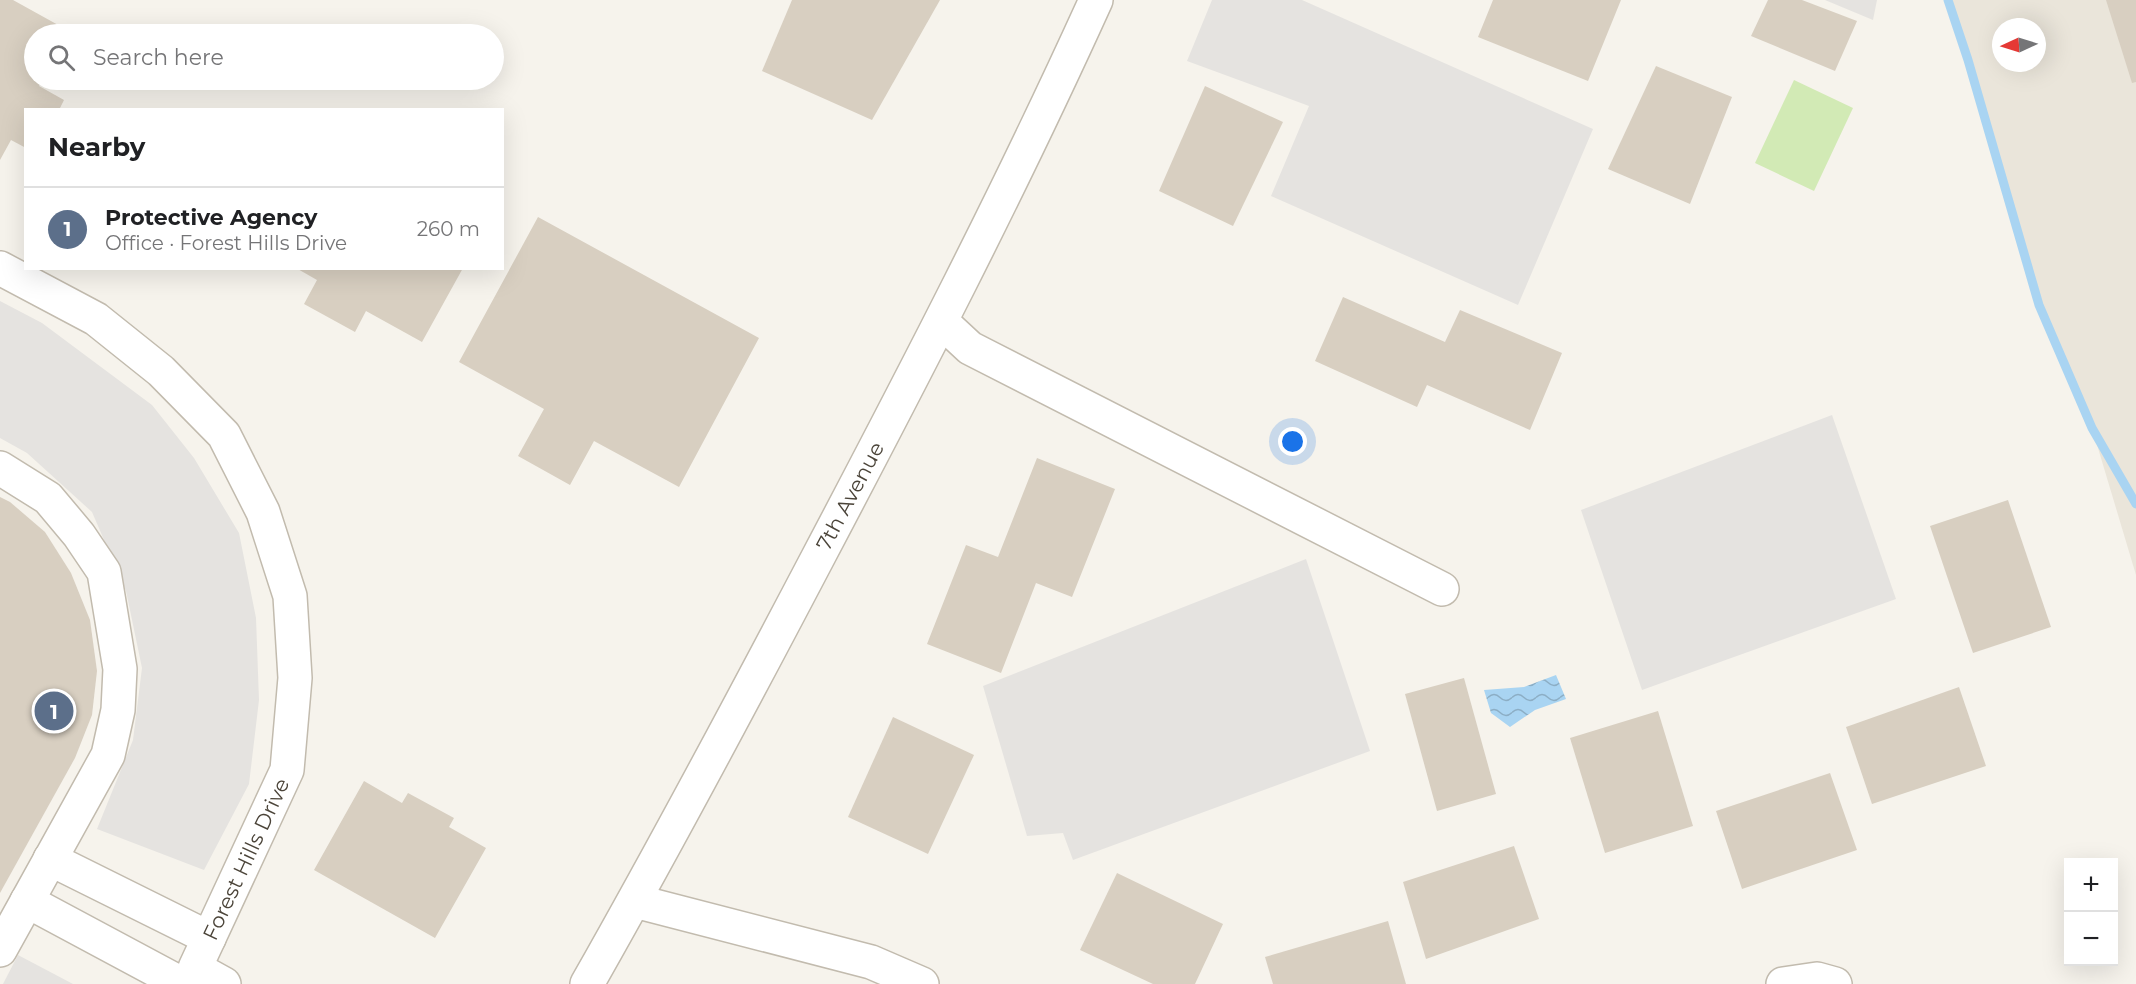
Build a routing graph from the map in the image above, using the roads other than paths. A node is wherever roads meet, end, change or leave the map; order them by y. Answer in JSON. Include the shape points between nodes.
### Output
{"nodes":[{"id":1,"x":1096,"y":0,"type":"edge"},
{"id":2,"x":0,"y":268,"type":"edge"},
{"id":3,"x":942,"y":322,"type":"junction"},
{"id":4,"x":0,"y":468,"type":"edge"},
{"id":5,"x":1442,"y":589,"type":"dead end"},
{"id":6,"x":50,"y":859,"type":"junction"},
{"id":7,"x":27,"y":901,"type":"junction"},
{"id":8,"x":635,"y":901,"type":"junction"},
{"id":9,"x":209,"y":938,"type":"junction"},
{"id":10,"x":0,"y":950,"type":"edge"},
{"id":11,"x":188,"y":979,"type":"edge"},
{"id":12,"x":225,"y":984,"type":"edge"},
{"id":13,"x":587,"y":984,"type":"edge"},
{"id":14,"x":922,"y":984,"type":"edge"},
{"id":15,"x":1782,"y":984,"type":"edge"},
{"id":16,"x":1834,"y":984,"type":"edge"}],
"edges":[{"from":1,"to":3,"type":"street","name":"7th Avenue","via":[[1004,200]]},
{"from":2,"to":9,"type":"street","name":"Forest Hills Drive","via":[[96,319],[161,371],[224,435],[263,512],[290,596],[295,678],[287,770]]},
{"from":3,"to":5,"type":"street","via":[[970,348]]},
{"from":3,"to":8,"type":"street","name":"7th Avenue"},
{"from":4,"to":6,"type":"street","via":[[48,498],[104,572],[120,669],[118,710],[108,755]]},
{"from":6,"to":7,"type":"street"},
{"from":6,"to":9,"type":"street"},
{"from":7,"to":10,"type":"street"},
{"from":7,"to":11,"type":"street"},
{"from":8,"to":13,"type":"street","name":"7th Avenue"},
{"from":8,"to":14,"type":"street","via":[[871,962]]},
{"from":9,"to":11,"type":"street","name":"Forest Hills Drive"},
{"from":11,"to":12,"type":"street"},
{"from":15,"to":16,"type":"street","via":[[1817,979]]}]}
